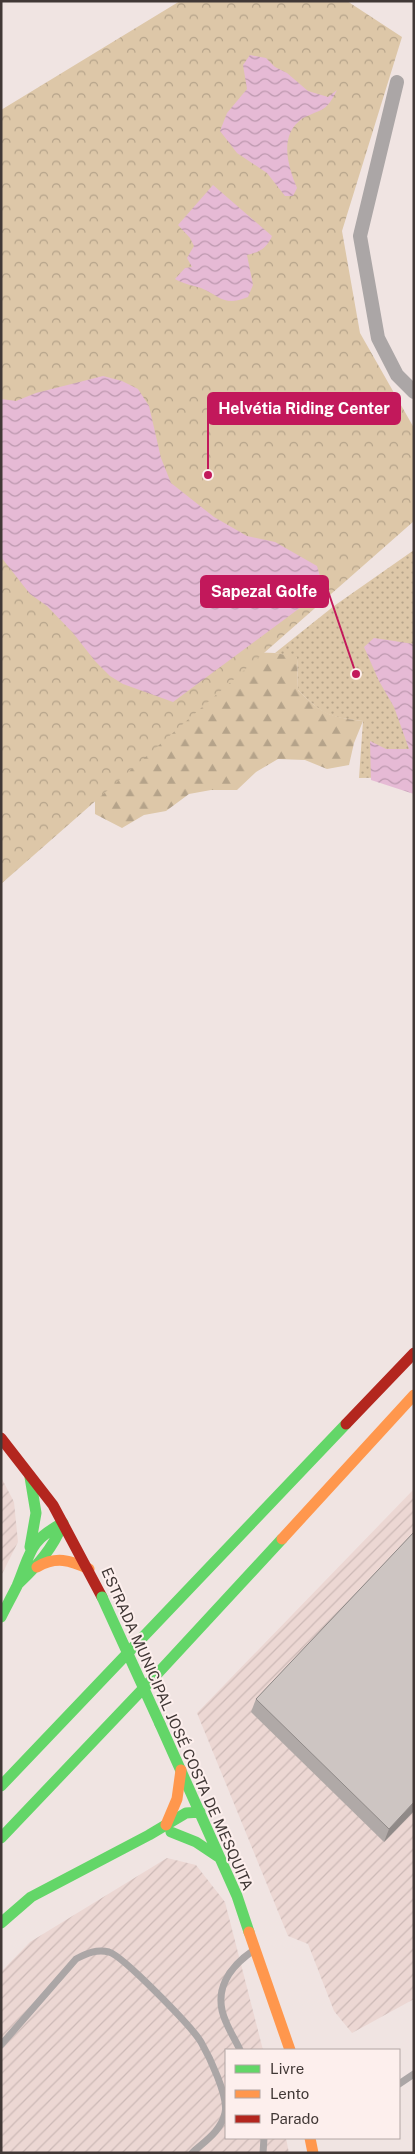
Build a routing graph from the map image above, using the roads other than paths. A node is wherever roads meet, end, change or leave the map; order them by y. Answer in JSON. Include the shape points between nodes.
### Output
{"nodes":[{"id":1,"x":397,"y":82,"type":"dead end"},
{"id":2,"x":414,"y":392,"type":"edge"},
{"id":3,"x":414,"y":1353,"type":"edge"},
{"id":4,"x":414,"y":1395,"type":"edge"},
{"id":5,"x":1,"y":1438,"type":"edge"},
{"id":6,"x":30,"y":1474,"type":"junction"},
{"id":7,"x":63,"y":1523,"type":"junction"},
{"id":8,"x":30,"y":1547,"type":"junction"},
{"id":9,"x":34,"y":1569,"type":"junction"},
{"id":10,"x":88,"y":1569,"type":"junction"},
{"id":11,"x":16,"y":1586,"type":"junction"},
{"id":12,"x":1,"y":1617,"type":"edge"},
{"id":13,"x":182,"y":1770,"type":"junction"},
{"id":14,"x":1,"y":1786,"type":"edge"},
{"id":15,"x":200,"y":1812,"type":"junction"},
{"id":16,"x":169,"y":1828,"type":"junction"},
{"id":17,"x":1,"y":1838,"type":"edge"},
{"id":18,"x":221,"y":1859,"type":"junction"},
{"id":19,"x":1,"y":1923,"type":"edge"},
{"id":20,"x":255,"y":1948,"type":"junction"},
{"id":21,"x":1,"y":2045,"type":"edge"},
{"id":22,"x":240,"y":2049,"type":"edge"},
{"id":23,"x":290,"y":2049,"type":"edge"},
{"id":24,"x":414,"y":2074,"type":"edge"},
{"id":25,"x":400,"y":2083,"type":"edge"},
{"id":26,"x":225,"y":2104,"type":"edge"},
{"id":27,"x":225,"y":2113,"type":"edge"},
{"id":28,"x":264,"y":2139,"type":"edge"},
{"id":29,"x":192,"y":2153,"type":"edge"},
{"id":30,"x":264,"y":2153,"type":"edge"}],
"edges":[{"from":1,"to":2,"type":"street","via":[[360,236],[378,338],[397,375]]},
{"from":3,"to":14,"type":"main road"},
{"from":4,"to":17,"type":"main road"},
{"from":5,"to":6,"type":"main road","name":"ESTRADA MUNICIPAL JOSÉ COSTA DE MESQUITA"},
{"from":6,"to":7,"type":"main road","name":"ESTRADA MUNICIPAL JOSÉ COSTA DE MESQUITA"},
{"from":6,"to":8,"type":"main road","via":[[36,1513]]},
{"from":7,"to":8,"type":"main road","via":[[46,1530]]},
{"from":7,"to":9,"type":"main road","via":[[56,1543]]},
{"from":7,"to":10,"type":"main road","name":"ESTRADA MUNICIPAL JOSÉ COSTA DE MESQUITA"},
{"from":8,"to":11,"type":"main road"},
{"from":9,"to":10,"type":"main road","via":[[57,1559],[70,1560]]},
{"from":9,"to":11,"type":"main road"},
{"from":10,"to":13,"type":"main road","name":"ESTRADA MUNICIPAL JOSÉ COSTA DE MESQUITA","bridge":true},
{"from":11,"to":12,"type":"main road"},
{"from":13,"to":15,"type":"main road","name":"ESTRADA MUNICIPAL JOSÉ COSTA DE MESQUITA"},
{"from":13,"to":16,"type":"main road"},
{"from":15,"to":16,"type":"main road","via":[[186,1813]]},
{"from":15,"to":16,"type":"main road","via":[[190,1825]]},
{"from":15,"to":18,"type":"main road","name":"ESTRADA MUNICIPAL JOSÉ COSTA DE MESQUITA"},
{"from":16,"to":18,"type":"main road"},
{"from":16,"to":19,"type":"main road","via":[[149,1835],[31,1897]]},
{"from":18,"to":20,"type":"main road","name":"ESTRADA MUNICIPAL JOSÉ COSTA DE MESQUITA"},
{"from":20,"to":22,"type":"lane","via":[[237,1962],[221,1995],[225,2020]]},
{"from":20,"to":23,"type":"main road","name":"ESTRADA MUNICIPAL JOSÉ COSTA DE MESQUITA"},
{"from":21,"to":26,"type":"lane","via":[[76,1959],[99,1950],[111,1952],[137,1974],[200,2041]]},
{"from":24,"to":25,"type":"lane"},
{"from":27,"to":29,"type":"lane","via":[[218,2129]]},
{"from":28,"to":30,"type":"lane"}]}
